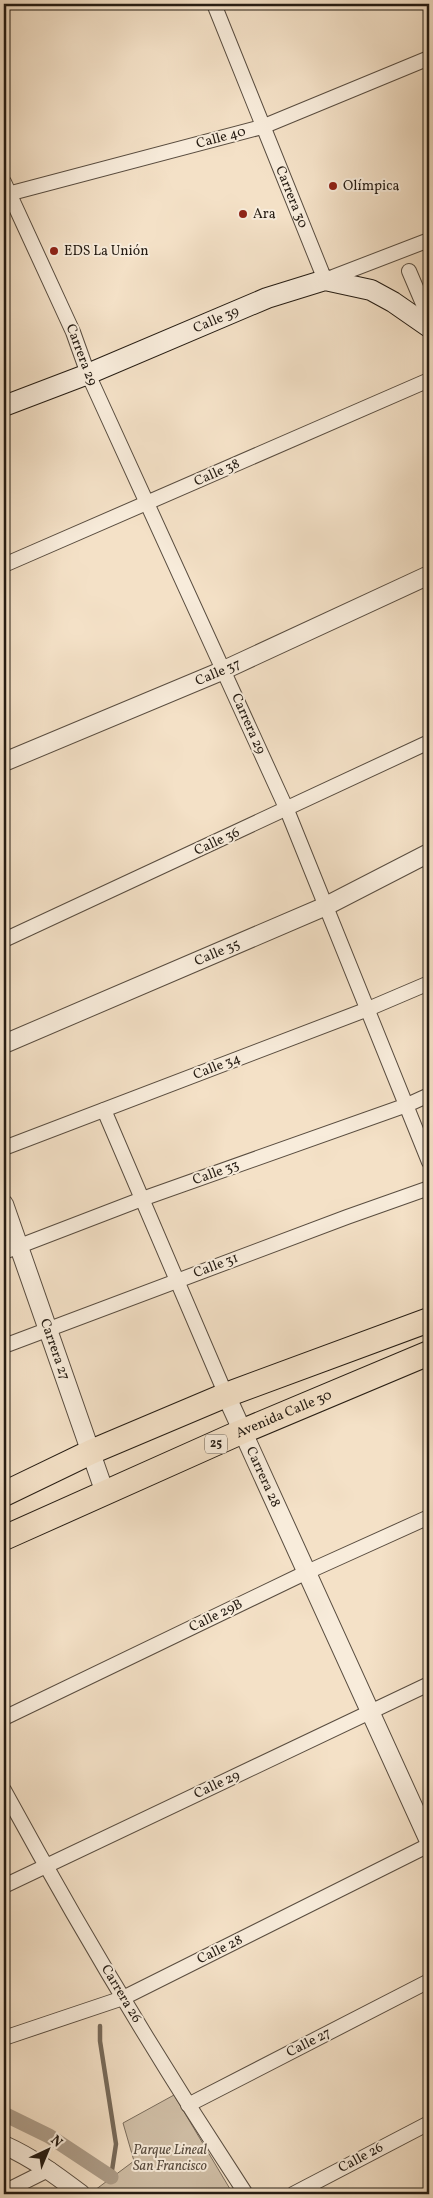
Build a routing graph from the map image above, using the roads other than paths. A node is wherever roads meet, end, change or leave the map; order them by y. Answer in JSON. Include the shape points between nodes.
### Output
{"nodes":[{"id":1,"x":214,"y":4,"type":"edge"},
{"id":2,"x":429,"y":58,"type":"edge"},
{"id":3,"x":262,"y":127,"type":"junction"},
{"id":4,"x":6,"y":190,"type":"edge"},
{"id":5,"x":429,"y":240,"type":"edge"},
{"id":6,"x":409,"y":271,"type":"dead end"},
{"id":7,"x":325,"y":280,"type":"junction"},
{"id":8,"x":429,"y":318,"type":"edge"},
{"id":9,"x":429,"y":327,"type":"edge"},
{"id":10,"x":88,"y":374,"type":"junction"},
{"id":11,"x":429,"y":380,"type":"edge"},
{"id":12,"x":4,"y":406,"type":"edge"},
{"id":13,"x":147,"y":504,"type":"junction"},
{"id":14,"x":4,"y":565,"type":"edge"},
{"id":15,"x":429,"y":574,"type":"edge"},
{"id":16,"x":224,"y":670,"type":"junction"},
{"id":17,"x":429,"y":742,"type":"edge"},
{"id":18,"x":4,"y":762,"type":"edge"},
{"id":19,"x":287,"y":810,"type":"junction"},
{"id":20,"x":429,"y":853,"type":"edge"},
{"id":21,"x":326,"y":906,"type":"junction"},
{"id":22,"x":4,"y":940,"type":"edge"},
{"id":23,"x":429,"y":983,"type":"edge"},
{"id":24,"x":368,"y":1009,"type":"junction"},
{"id":25,"x":4,"y":1044,"type":"edge"},
{"id":26,"x":429,"y":1095,"type":"edge"},
{"id":27,"x":407,"y":1105,"type":"junction"},
{"id":28,"x":104,"y":1110,"type":"junction"},
{"id":29,"x":4,"y":1148,"type":"edge"},
{"id":30,"x":429,"y":1162,"type":"edge"},
{"id":31,"x":429,"y":1188,"type":"edge"},
{"id":32,"x":142,"y":1199,"type":"junction"},
{"id":33,"x":4,"y":1204,"type":"edge"},
{"id":34,"x":11,"y":1249,"type":"edge"},
{"id":35,"x":177,"y":1281,"type":"junction"},
{"id":36,"x":429,"y":1320,"type":"edge"},
{"id":37,"x":48,"y":1330,"type":"junction"},
{"id":38,"x":4,"y":1346,"type":"edge"},
{"id":39,"x":429,"y":1353,"type":"edge"},
{"id":40,"x":226,"y":1395,"type":"junction"},
{"id":41,"x":242,"y":1432,"type":"junction"},
{"id":42,"x":91,"y":1452,"type":"junction"},
{"id":43,"x":105,"y":1493,"type":"junction"},
{"id":44,"x":4,"y":1494,"type":"edge"},
{"id":45,"x":429,"y":1517,"type":"edge"},
{"id":46,"x":4,"y":1538,"type":"edge"},
{"id":47,"x":306,"y":1573,"type":"junction"},
{"id":48,"x":429,"y":1684,"type":"edge"},
{"id":49,"x":370,"y":1712,"type":"junction"},
{"id":50,"x":4,"y":1718,"type":"edge"},
{"id":51,"x":4,"y":1790,"type":"edge"},
{"id":52,"x":429,"y":1841,"type":"edge"},
{"id":53,"x":429,"y":1845,"type":"edge"},
{"id":54,"x":46,"y":1866,"type":"junction"},
{"id":55,"x":4,"y":1886,"type":"edge"},
{"id":56,"x":429,"y":1981,"type":"edge"},
{"id":57,"x":123,"y":1998,"type":"junction"},
{"id":58,"x":4,"y":2038,"type":"edge"},
{"id":59,"x":188,"y":2104,"type":"junction"},
{"id":60,"x":429,"y":2123,"type":"edge"},
{"id":61,"x":4,"y":2145,"type":"edge"},
{"id":62,"x":50,"y":2169,"type":"junction"},
{"id":63,"x":4,"y":2192,"type":"edge"},
{"id":64,"x":81,"y":2194,"type":"edge"},
{"id":65,"x":246,"y":2194,"type":"edge"},
{"id":66,"x":293,"y":2194,"type":"edge"}],
"edges":[{"from":1,"to":3,"type":"street","name":"Carrera 30"},
{"from":2,"to":3,"type":"street","name":"Calle 40"},
{"from":3,"to":4,"type":"street","name":"Calle 40"},
{"from":3,"to":7,"type":"street","name":"Carrera 30"},
{"from":4,"to":10,"type":"street","name":"Carrera 29","via":[[73,332]]},
{"from":5,"to":7,"type":"street","name":"Calle 39"},
{"from":6,"to":8,"type":"street"},
{"from":7,"to":9,"type":"main road","via":[[371,290]]},
{"from":7,"to":10,"type":"main road","name":"Calle 39","via":[[267,298]]},
{"from":10,"to":12,"type":"main road","name":"Calle 39"},
{"from":10,"to":13,"type":"street","name":"Carrera 29"},
{"from":11,"to":13,"type":"street","name":"Calle 38"},
{"from":13,"to":14,"type":"street","name":"Calle 38"},
{"from":13,"to":16,"type":"street","name":"Carrera 29"},
{"from":15,"to":16,"type":"street","name":"Calle 37"},
{"from":16,"to":18,"type":"street","name":"Calle 37"},
{"from":16,"to":19,"type":"street","name":"Carrera 29"},
{"from":17,"to":19,"type":"street","name":"Calle 36"},
{"from":19,"to":21,"type":"street","name":"Carrera 29"},
{"from":19,"to":22,"type":"street","name":"Calle 36"},
{"from":20,"to":21,"type":"street","name":"Calle 35"},
{"from":21,"to":24,"type":"street","name":"Carrera 29"},
{"from":21,"to":25,"type":"street","name":"Calle 35"},
{"from":23,"to":24,"type":"street","name":"Calle 34"},
{"from":24,"to":27,"type":"street","name":"Carrera 29"},
{"from":24,"to":28,"type":"street","name":"Calle 34"},
{"from":26,"to":27,"type":"street","name":"Calle 33"},
{"from":27,"to":30,"type":"street","name":"Carrera 29"},
{"from":27,"to":32,"type":"street","name":"Calle 33"},
{"from":28,"to":29,"type":"street","name":"Calle 34"},
{"from":28,"to":32,"type":"street","name":"Carrera 28"},
{"from":31,"to":35,"type":"street","name":"Calle 31"},
{"from":32,"to":34,"type":"street","name":"Calle 33"},
{"from":32,"to":35,"type":"street","name":"Carrera 28"},
{"from":33,"to":34,"type":"street","name":"Carrera 27"},
{"from":34,"to":37,"type":"street","name":"Carrera 27"},
{"from":35,"to":37,"type":"street","name":"Calle 31"},
{"from":35,"to":40,"type":"street","name":"Carrera 28"},
{"from":36,"to":40,"type":"highway"},
{"from":37,"to":38,"type":"street","name":"Calle 31"},
{"from":37,"to":42,"type":"street","name":"Carrera 27"},
{"from":39,"to":41,"type":"highway","name":"Avenida Calle 30","number":"25"},
{"from":40,"to":41,"type":"street","name":"Carrera 28"},
{"from":40,"to":42,"type":"highway"},
{"from":41,"to":43,"type":"highway","name":"Avenida Calle 30","number":"25"},
{"from":41,"to":47,"type":"street","name":"Carrera 28"},
{"from":42,"to":43,"type":"street","name":"Carrera 27"},
{"from":42,"to":44,"type":"highway"},
{"from":43,"to":46,"type":"highway","name":"Avenida Calle 30","number":"25"},
{"from":45,"to":47,"type":"street","name":"Calle 29B"},
{"from":47,"to":49,"type":"street","name":"Carrera 28"},
{"from":47,"to":50,"type":"street","name":"Calle 29B"},
{"from":48,"to":49,"type":"street","name":"Calle 29"},
{"from":49,"to":52,"type":"street","name":"Carrera 28"},
{"from":49,"to":54,"type":"street","name":"Calle 29"},
{"from":51,"to":54,"type":"street","name":"Carrera 26"},
{"from":53,"to":57,"type":"street","name":"Calle 28"},
{"from":54,"to":55,"type":"street","name":"Calle 29"},
{"from":54,"to":57,"type":"street","name":"Carrera 26"},
{"from":56,"to":59,"type":"street","name":"Calle 27"},
{"from":57,"to":58,"type":"street","name":"Calle 28"},
{"from":57,"to":59,"type":"street","name":"Carrera 26"},
{"from":59,"to":65,"type":"street","name":"Carrera 26"},
{"from":60,"to":66,"type":"street","name":"Calle 26"},
{"from":61,"to":62,"type":"street"},
{"from":62,"to":63,"type":"street"},
{"from":62,"to":64,"type":"street"}]}
